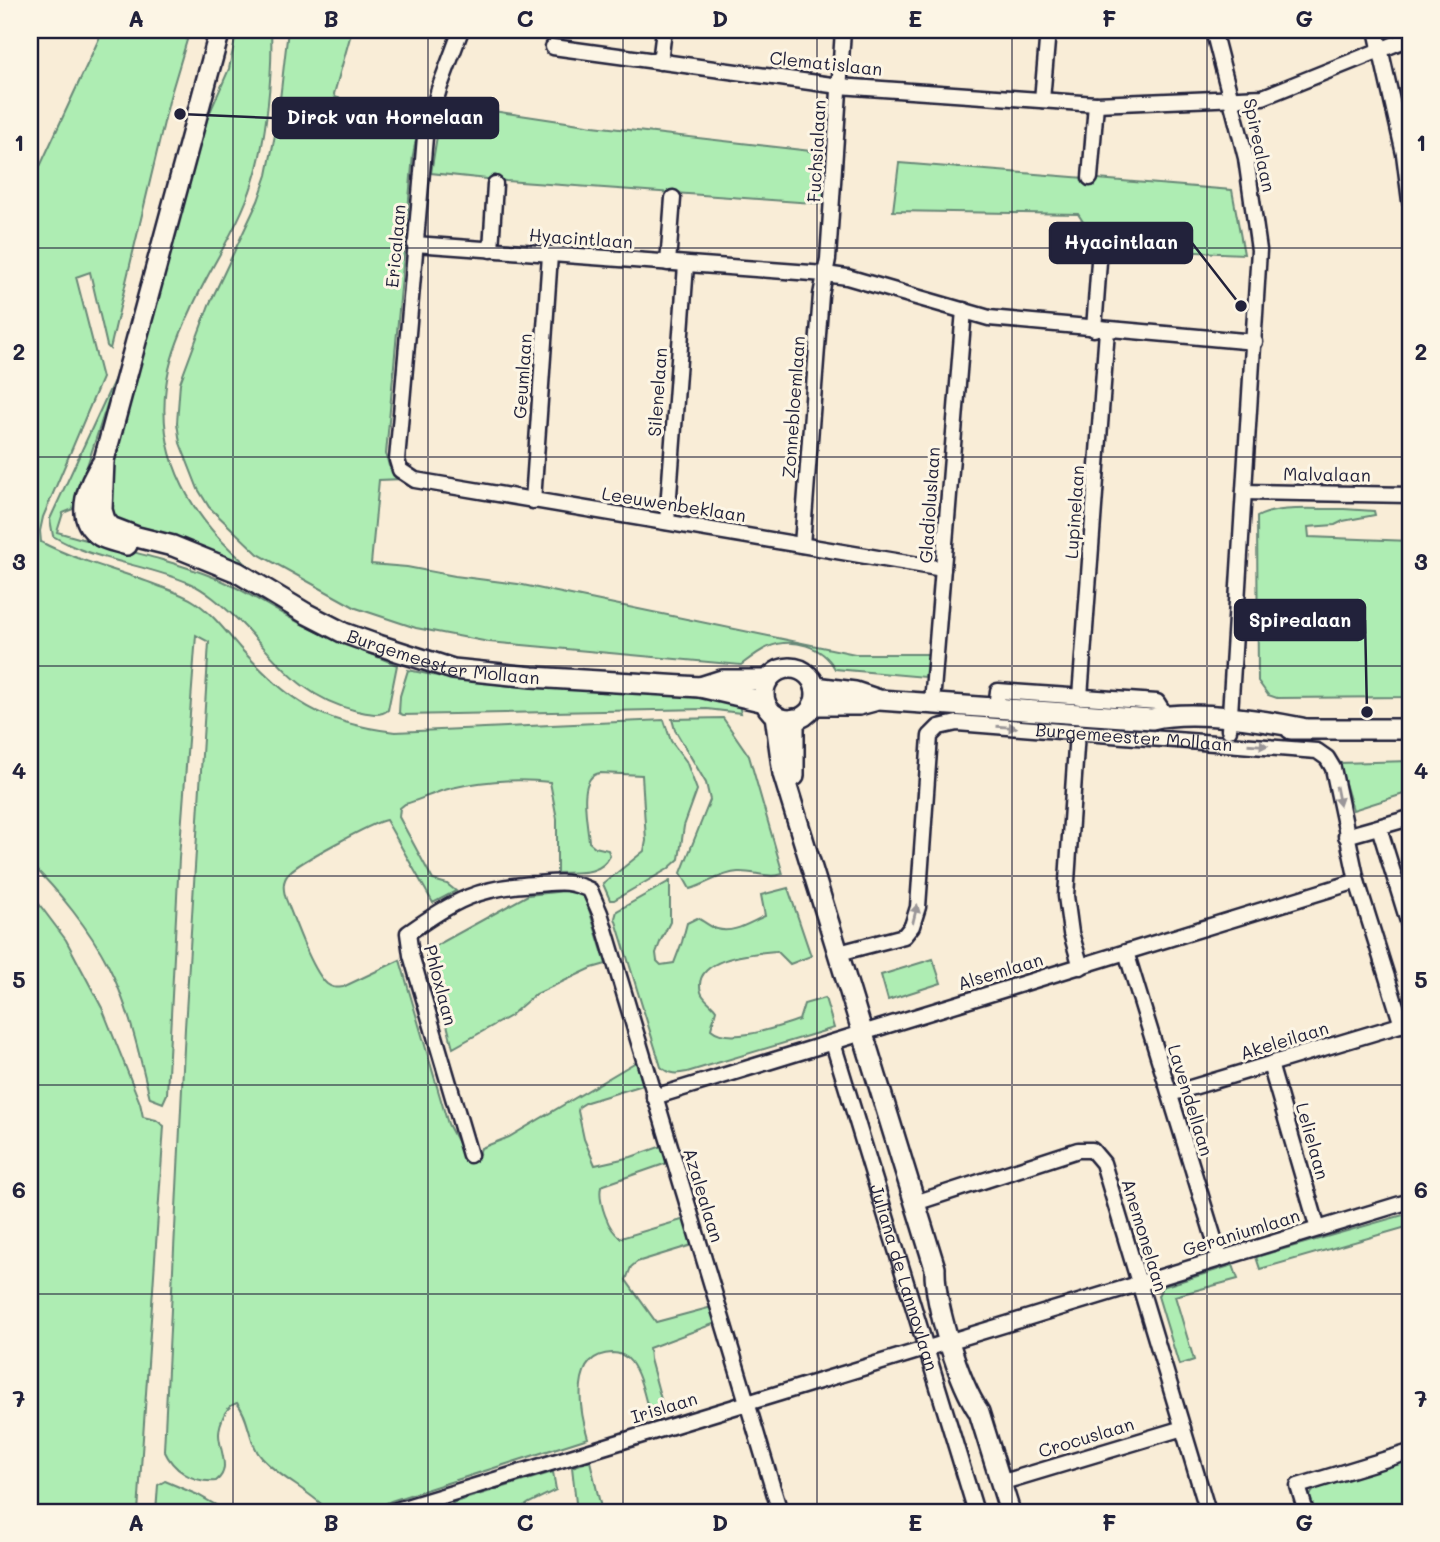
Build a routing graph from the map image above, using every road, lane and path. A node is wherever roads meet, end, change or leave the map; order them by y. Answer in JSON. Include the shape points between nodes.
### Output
{"nodes":[{"id":1,"x":220,"y":30,"type":"edge"},
{"id":2,"x":461,"y":30,"type":"edge"},
{"id":3,"x":664,"y":30,"type":"edge"},
{"id":4,"x":843,"y":30,"type":"edge"},
{"id":5,"x":1048,"y":30,"type":"edge"},
{"id":6,"x":1213,"y":30,"type":"edge"},
{"id":7,"x":1376,"y":30,"type":"edge"},
{"id":8,"x":1410,"y":38,"type":"edge"},
{"id":9,"x":553,"y":47,"type":"dead end"},
{"id":10,"x":1382,"y":51,"type":"junction"},
{"id":11,"x":660,"y":62,"type":"junction"},
{"id":12,"x":839,"y":86,"type":"junction"},
{"id":13,"x":1231,"y":99,"type":"junction"},
{"id":14,"x":1042,"y":100,"type":"junction"},
{"id":15,"x":1096,"y":104,"type":"junction"},
{"id":16,"x":1090,"y":178,"type":"dead end"},
{"id":17,"x":495,"y":184,"type":"dead end"},
{"id":18,"x":673,"y":198,"type":"dead end"},
{"id":19,"x":1410,"y":201,"type":"edge"},
{"id":20,"x":415,"y":244,"type":"junction"},
{"id":21,"x":1100,"y":248,"type":"dead end"},
{"id":22,"x":491,"y":250,"type":"junction"},
{"id":23,"x":550,"y":255,"type":"junction"},
{"id":24,"x":668,"y":263,"type":"junction"},
{"id":25,"x":686,"y":265,"type":"junction"},
{"id":26,"x":825,"y":274,"type":"junction"},
{"id":27,"x":964,"y":310,"type":"junction"},
{"id":28,"x":1101,"y":329,"type":"junction"},
{"id":29,"x":1255,"y":342,"type":"junction"},
{"id":30,"x":400,"y":470,"type":"joint"},
{"id":31,"x":1244,"y":492,"type":"junction"},
{"id":32,"x":1410,"y":495,"type":"edge"},
{"id":33,"x":533,"y":500,"type":"junction"},
{"id":34,"x":667,"y":522,"type":"junction"},
{"id":35,"x":802,"y":545,"type":"junction"},
{"id":36,"x":943,"y":569,"type":"junction"},
{"id":37,"x":767,"y":680,"type":"junction"},
{"id":38,"x":700,"y":687,"type":"junction"},
{"id":39,"x":814,"y":696,"type":"junction"},
{"id":40,"x":1080,"y":697,"type":"junction"},
{"id":41,"x":932,"y":703,"type":"junction"},
{"id":42,"x":996,"y":708,"type":"junction"},
{"id":43,"x":778,"y":712,"type":"junction"},
{"id":44,"x":1159,"y":718,"type":"junction"},
{"id":45,"x":1230,"y":724,"type":"junction"},
{"id":46,"x":1410,"y":729,"type":"edge"},
{"id":47,"x":1077,"y":732,"type":"junction"},
{"id":48,"x":1410,"y":818,"type":"edge"},
{"id":49,"x":1380,"y":827,"type":"junction"},
{"id":50,"x":1346,"y":836,"type":"junction"},
{"id":51,"x":1357,"y":881,"type":"junction"},
{"id":52,"x":590,"y":890,"type":"joint"},
{"id":53,"x":1410,"y":928,"type":"edge"},
{"id":54,"x":839,"y":953,"type":"junction"},
{"id":55,"x":1126,"y":953,"type":"junction"},
{"id":56,"x":1081,"y":967,"type":"junction"},
{"id":57,"x":1406,"y":1023,"type":"edge"},
{"id":58,"x":864,"y":1033,"type":"junction"},
{"id":59,"x":833,"y":1042,"type":"junction"},
{"id":60,"x":1270,"y":1064,"type":"junction"},
{"id":61,"x":1170,"y":1094,"type":"junction"},
{"id":62,"x":654,"y":1097,"type":"junction"},
{"id":63,"x":470,"y":1155,"type":"dead end"},
{"id":64,"x":1410,"y":1201,"type":"edge"},
{"id":65,"x":915,"y":1203,"type":"junction"},
{"id":66,"x":1318,"y":1229,"type":"junction"},
{"id":67,"x":1220,"y":1258,"type":"junction"},
{"id":68,"x":1139,"y":1282,"type":"junction"},
{"id":69,"x":956,"y":1339,"type":"junction"},
{"id":70,"x":926,"y":1348,"type":"junction"},
{"id":71,"x":747,"y":1402,"type":"junction"},
{"id":72,"x":1183,"y":1428,"type":"junction"},
{"id":73,"x":1410,"y":1452,"type":"edge"},
{"id":74,"x":1000,"y":1483,"type":"junction"},
{"id":75,"x":390,"y":1512,"type":"edge"},
{"id":76,"x":780,"y":1512,"type":"edge"},
{"id":77,"x":975,"y":1512,"type":"edge"},
{"id":78,"x":1010,"y":1512,"type":"edge"},
{"id":79,"x":1208,"y":1512,"type":"edge"},
{"id":80,"x":1306,"y":1512,"type":"edge"}],
"edges":[{"from":1,"to":38,"type":"main road","name":"Burgemeester Mollaan","via":[[103,460],[105,520],[111,527],[237,572],[344,633],[453,669]]},
{"from":2,"to":20,"type":"street","name":"Ericalaan","via":[[425,137]]},
{"from":3,"to":11,"type":"street"},
{"from":4,"to":12,"type":"street","name":"Fuchsialaan"},
{"from":5,"to":14,"type":"street"},
{"from":6,"to":13,"type":"street","name":"Spirealaan"},
{"from":7,"to":10,"type":"street"},
{"from":8,"to":10,"type":"street","name":"Clematislaan"},
{"from":9,"to":11,"type":"street","name":"Clematislaan"},
{"from":10,"to":13,"type":"street","name":"Clematislaan","via":[[1263,97]]},
{"from":10,"to":19,"type":"street"},
{"from":11,"to":12,"type":"street","name":"Clematislaan"},
{"from":12,"to":14,"type":"street","name":"Clematislaan"},
{"from":12,"to":26,"type":"street","name":"Fuchsialaan"},
{"from":13,"to":15,"type":"street","name":"Clematislaan"},
{"from":13,"to":29,"type":"street","name":"Spirealaan","via":[[1246,158],[1259,250]]},
{"from":14,"to":15,"type":"street","name":"Clematislaan"},
{"from":15,"to":16,"type":"street"},
{"from":17,"to":22,"type":"street"},
{"from":18,"to":24,"type":"street"},
{"from":20,"to":22,"type":"street","name":"Hyacintlaan"},
{"from":20,"to":30,"type":"street","name":"Ericalaan","via":[[397,460]]},
{"from":21,"to":28,"type":"street"},
{"from":22,"to":23,"type":"street","name":"Hyacintlaan"},
{"from":23,"to":24,"type":"street","name":"Hyacintlaan"},
{"from":23,"to":33,"type":"street","name":"Geumlaan"},
{"from":24,"to":25,"type":"street","name":"Hyacintlaan"},
{"from":25,"to":26,"type":"street","name":"Hyacintlaan"},
{"from":25,"to":34,"type":"street","name":"Silenelaan"},
{"from":26,"to":27,"type":"street","name":"Hyacintlaan"},
{"from":26,"to":35,"type":"street","name":"Zonnebloemlaan"},
{"from":27,"to":28,"type":"street","name":"Hyacintlaan","via":[[989,318]]},
{"from":27,"to":36,"type":"street","name":"Gladioluslaan"},
{"from":28,"to":29,"type":"street","name":"Hyacintlaan"},
{"from":28,"to":40,"type":"street","name":"Lupinelaan"},
{"from":29,"to":31,"type":"street","name":"Spirealaan"},
{"from":30,"to":33,"type":"street","name":"Leeuwenbeklaan","via":[[415,480]]},
{"from":31,"to":32,"type":"street","name":"Malvalaan"},
{"from":31,"to":45,"type":"street","name":"Spirealaan"},
{"from":33,"to":34,"type":"street","name":"Leeuwenbeklaan"},
{"from":34,"to":35,"type":"street","name":"Leeuwenbeklaan"},
{"from":35,"to":36,"type":"street","name":"Leeuwenbeklaan"},
{"from":36,"to":41,"type":"street","name":"Gladioluslaan"},
{"from":37,"to":38,"type":"main road","name":"Burgemeester Mollaan","via":[[722,680]]},
{"from":37,"to":39,"type":"main road","via":[[783,668],[803,671],[810,678]]},
{"from":37,"to":43,"type":"main road","via":[[764,691]]},
{"from":38,"to":43,"type":"main road","name":"Burgemeester Mollaan"},
{"from":39,"to":41,"type":"main road","name":"Burgemeester Mollaan","via":[[855,692],[879,700]]},
{"from":39,"to":43,"type":"main road","via":[[802,717]]},
{"from":40,"to":42,"type":"street","name":"Burgemeester Mollaan","via":[[998,691]]},
{"from":40,"to":44,"type":"street","name":"Burgemeester Mollaan","via":[[1157,702]]},
{"from":41,"to":42,"type":"main road","name":"Burgemeester Mollaan"},
{"from":42,"to":44,"type":"main road","name":"Burgemeester Mollaan"},
{"from":43,"to":54,"type":"main road","name":"Juliana de Lannoylaan","via":[[783,774]]},
{"from":44,"to":45,"type":"main road","name":"Burgemeester Mollaan"},
{"from":45,"to":46,"type":"main road","name":"Burgemeester Mollaan"},
{"from":47,"to":50,"type":"street","name":"Burgemeester Mollaan","one_way":true,"via":[[1317,751],[1333,768]]},
{"from":54,"to":47,"type":"street","name":"Burgemeester Mollaan","one_way":true,"via":[[904,936],[912,926],[918,907],[930,736],[939,727],[957,723]]},
{"from":47,"to":56,"type":"street","via":[[1066,896]]},
{"from":48,"to":49,"type":"street"},
{"from":49,"to":50,"type":"street"},
{"from":49,"to":53,"type":"street"},
{"from":50,"to":51,"type":"street"},
{"from":51,"to":55,"type":"street","name":"Alsemlaan"},
{"from":51,"to":57,"type":"street"},
{"from":52,"to":62,"type":"street","name":"Azalealaan"},
{"from":52,"to":63,"type":"street","name":"Phloxlaan","via":[[572,882],[502,886],[475,893],[408,933]]},
{"from":54,"to":58,"type":"main road","name":"Juliana de Lannoylaan"},
{"from":55,"to":56,"type":"street","name":"Alsemlaan"},
{"from":55,"to":61,"type":"street","name":"Lavendellaan"},
{"from":56,"to":58,"type":"street","name":"Alsemlaan"},
{"from":57,"to":60,"type":"street","name":"Akeleilaan"},
{"from":58,"to":59,"type":"street","name":"Alsemlaan"},
{"from":58,"to":65,"type":"main road","name":"Juliana de Lannoylaan"},
{"from":59,"to":62,"type":"street","name":"Alsemlaan"},
{"from":59,"to":70,"type":"street","name":"Juliana de Lannoylaan"},
{"from":60,"to":61,"type":"street","name":"Akeleilaan"},
{"from":60,"to":66,"type":"street","name":"Lelielaan"},
{"from":61,"to":67,"type":"street","name":"Lavendellaan"},
{"from":62,"to":71,"type":"street","name":"Azalealaan"},
{"from":64,"to":66,"type":"street","name":"Geraniumlaan"},
{"from":65,"to":68,"type":"street","name":"Anemonelaan","via":[[1077,1150],[1092,1150],[1103,1163]]},
{"from":65,"to":69,"type":"main road","name":"Juliana de Lannoylaan","via":[[935,1268],[939,1307]]},
{"from":66,"to":67,"type":"street","name":"Geraniumlaan"},
{"from":67,"to":68,"type":"street","name":"Geraniumlaan"},
{"from":68,"to":69,"type":"street","name":"Geraniumlaan"},
{"from":68,"to":72,"type":"street","name":"Anemonelaan"},
{"from":69,"to":70,"type":"street","name":"Irislaan"},
{"from":69,"to":74,"type":"main road","name":"Juliana de Lannoylaan","via":[[962,1379],[979,1412]]},
{"from":70,"to":71,"type":"street","name":"Irislaan"},
{"from":70,"to":77,"type":"street","name":"Juliana de Lannoylaan"},
{"from":71,"to":75,"type":"street","name":"Irislaan"},
{"from":71,"to":76,"type":"street","name":"Azalealaan"},
{"from":72,"to":74,"type":"street","name":"Crocuslaan"},
{"from":72,"to":79,"type":"street","name":"Anemonelaan"},
{"from":73,"to":80,"type":"street","via":[[1298,1486]]},
{"from":74,"to":78,"type":"main road","name":"Juliana de Lannoylaan"}]}
